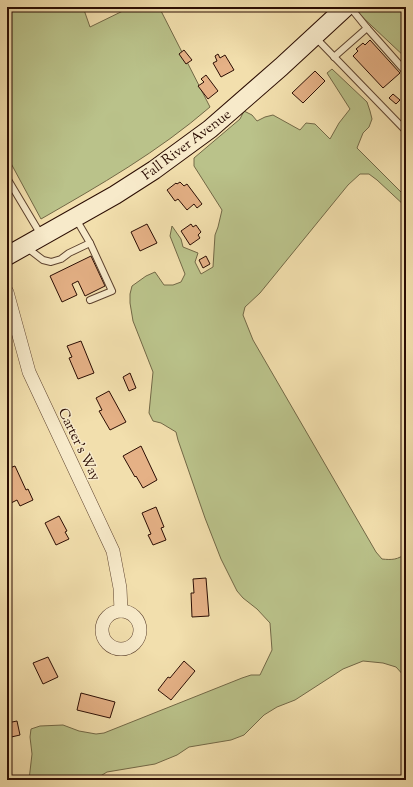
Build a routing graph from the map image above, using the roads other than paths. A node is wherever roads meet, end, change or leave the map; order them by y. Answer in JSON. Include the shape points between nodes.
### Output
{"nodes":[{"id":1,"x":346,"y":7,"type":"edge"},
{"id":2,"x":350,"y":7,"type":"edge"},
{"id":3,"x":367,"y":28,"type":"junction"},
{"id":4,"x":314,"y":36,"type":"junction"},
{"id":5,"x":334,"y":57,"type":"junction"},
{"id":6,"x":406,"y":72,"type":"edge"},
{"id":7,"x":406,"y":131,"type":"edge"},
{"id":8,"x":7,"y":178,"type":"edge"},
{"id":9,"x":75,"y":218,"type":"junction"},
{"id":10,"x":42,"y":237,"type":"junction"},
{"id":11,"x":90,"y":243,"type":"junction"},
{"id":12,"x":25,"y":246,"type":"junction"},
{"id":13,"x":7,"y":256,"type":"edge"},
{"id":14,"x":7,"y":292,"type":"edge"},
{"id":15,"x":90,"y":300,"type":"dead end"},
{"id":16,"x":121,"y":611,"type":"dead end"}],
"edges":[{"from":1,"to":4,"type":"main road","name":"Fall River Avenue"},
{"from":2,"to":3,"type":"lane"},
{"from":3,"to":5,"type":"lane"},
{"from":3,"to":6,"type":"lane"},
{"from":4,"to":5,"type":"lane"},
{"from":4,"to":9,"type":"main road","name":"Fall River Avenue","via":[[210,129],[154,170]]},
{"from":5,"to":7,"type":"lane"},
{"from":8,"to":10,"type":"lane"},
{"from":9,"to":10,"type":"main road","name":"Fall River Avenue"},
{"from":9,"to":11,"type":"lane"},
{"from":10,"to":12,"type":"main road","name":"Fall River Avenue"},
{"from":11,"to":12,"type":"lane","via":[[51,262],[43,260]]},
{"from":11,"to":15,"type":"lane","via":[[112,291]]},
{"from":12,"to":13,"type":"main road","name":"Fall River Avenue"},
{"from":14,"to":16,"type":"street","name":"Carter's Way","via":[[29,372],[113,551],[120,588]]}]}
